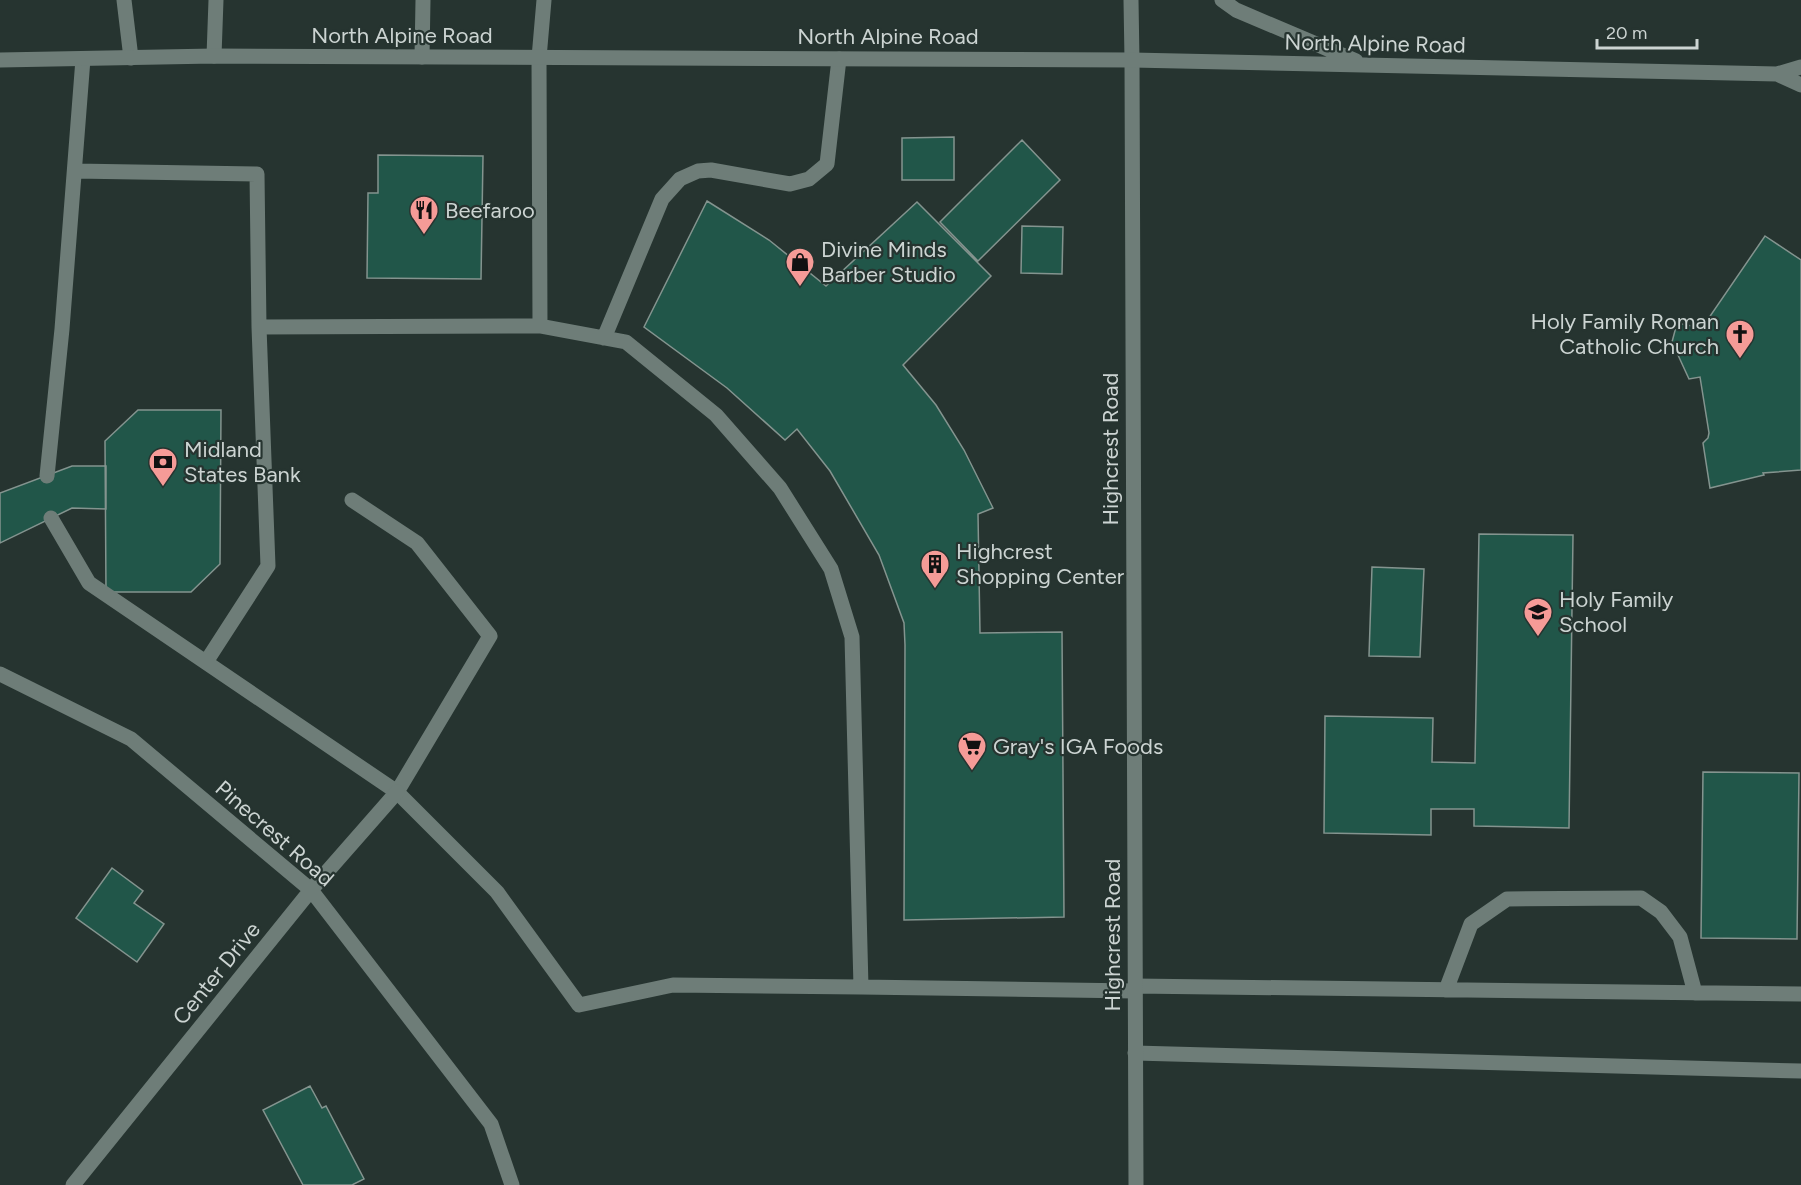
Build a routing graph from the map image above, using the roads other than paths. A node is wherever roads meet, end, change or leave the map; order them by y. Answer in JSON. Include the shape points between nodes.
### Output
{"nodes":[{"id":1,"x":123,"y":0,"type":"edge"},
{"id":2,"x":216,"y":0,"type":"edge"},
{"id":3,"x":423,"y":0,"type":"edge"},
{"id":4,"x":544,"y":0,"type":"edge"},
{"id":5,"x":1131,"y":0,"type":"edge"},
{"id":6,"x":1222,"y":0,"type":"edge"},
{"id":7,"x":214,"y":56,"type":"junction"},
{"id":8,"x":423,"y":57,"type":"junction"},
{"id":9,"x":130,"y":58,"type":"junction"},
{"id":10,"x":539,"y":58,"type":"junction"},
{"id":11,"x":83,"y":59,"type":"junction"},
{"id":12,"x":839,"y":59,"type":"junction"},
{"id":13,"x":0,"y":60,"type":"edge"},
{"id":14,"x":1132,"y":60,"type":"junction"},
{"id":15,"x":1364,"y":65,"type":"junction"},
{"id":16,"x":1801,"y":67,"type":"edge"},
{"id":17,"x":1777,"y":74,"type":"junction"},
{"id":18,"x":1801,"y":85,"type":"edge"},
{"id":19,"x":75,"y":171,"type":"junction"},
{"id":20,"x":540,"y":326,"type":"junction"},
{"id":21,"x":260,"y":327,"type":"junction"},
{"id":22,"x":604,"y":338,"type":"junction"},
{"id":23,"x":47,"y":476,"type":"dead end"},
{"id":24,"x":352,"y":500,"type":"dead end"},
{"id":25,"x":51,"y":518,"type":"dead end"},
{"id":26,"x":206,"y":662,"type":"junction"},
{"id":27,"x":0,"y":674,"type":"edge"},
{"id":28,"x":397,"y":792,"type":"junction"},
{"id":29,"x":311,"y":890,"type":"junction"},
{"id":30,"x":861,"y":987,"type":"junction"},
{"id":31,"x":1135,"y":988,"type":"junction"},
{"id":32,"x":1446,"y":990,"type":"junction"},
{"id":33,"x":1695,"y":993,"type":"junction"},
{"id":34,"x":1801,"y":994,"type":"edge"},
{"id":35,"x":1135,"y":1053,"type":"junction"},
{"id":36,"x":1801,"y":1071,"type":"edge"},
{"id":37,"x":73,"y":1185,"type":"edge"},
{"id":38,"x":512,"y":1185,"type":"edge"},
{"id":39,"x":1136,"y":1185,"type":"edge"}],
"edges":[{"from":1,"to":9,"type":"street"},
{"from":2,"to":7,"type":"street"},
{"from":3,"to":8,"type":"street"},
{"from":4,"to":10,"type":"street"},
{"from":5,"to":14,"type":"street","name":"Highcrest Road"},
{"from":6,"to":15,"type":"street","via":[[1236,10]]},
{"from":7,"to":8,"type":"street","name":"North Alpine Road"},
{"from":7,"to":9,"type":"street","name":"North Alpine Road"},
{"from":8,"to":10,"type":"street","name":"North Alpine Road"},
{"from":9,"to":11,"type":"street","name":"North Alpine Road"},
{"from":10,"to":12,"type":"street","name":"North Alpine Road"},
{"from":10,"to":20,"type":"street"},
{"from":11,"to":13,"type":"street","name":"North Alpine Road"},
{"from":11,"to":19,"type":"street"},
{"from":12,"to":14,"type":"street","name":"North Alpine Road"},
{"from":12,"to":22,"type":"street","via":[[827,164],[810,179],[790,184],[711,170],[680,179],[662,199]]},
{"from":14,"to":15,"type":"street","name":"North Alpine Road"},
{"from":14,"to":31,"type":"street","name":"Highcrest Road"},
{"from":15,"to":17,"type":"street","name":"North Alpine Road"},
{"from":16,"to":17,"type":"street","name":"North Alpine Road"},
{"from":17,"to":18,"type":"street","name":"North Alpine Road"},
{"from":19,"to":21,"type":"street","via":[[257,174]]},
{"from":19,"to":23,"type":"street"},
{"from":20,"to":21,"type":"street"},
{"from":20,"to":22,"type":"street"},
{"from":21,"to":26,"type":"street","via":[[268,566]]},
{"from":22,"to":30,"type":"street","via":[[626,342],[716,415],[780,488],[831,569],[852,637]]},
{"from":24,"to":28,"type":"street","name":"Center Drive","via":[[417,543],[490,636]]},
{"from":25,"to":26,"type":"street","via":[[89,583]]},
{"from":26,"to":28,"type":"street"},
{"from":27,"to":29,"type":"street","name":"Pinecrest Road","via":[[131,739]]},
{"from":28,"to":29,"type":"street","name":"Center Drive"},
{"from":28,"to":30,"type":"street","via":[[497,892],[579,1005],[673,985]]},
{"from":29,"to":37,"type":"street","name":"Center Drive"},
{"from":29,"to":38,"type":"street","name":"Pinecrest Road","via":[[491,1124]]},
{"from":30,"to":31,"type":"street"},
{"from":31,"to":32,"type":"street"},
{"from":31,"to":35,"type":"street","name":"Highcrest Road"},
{"from":32,"to":33,"type":"street"},
{"from":32,"to":33,"type":"street","via":[[1471,924],[1507,899],[1641,898],[1661,912],[1680,937]]},
{"from":33,"to":34,"type":"street"},
{"from":35,"to":36,"type":"street"},
{"from":35,"to":39,"type":"street","name":"Highcrest Road"}]}
